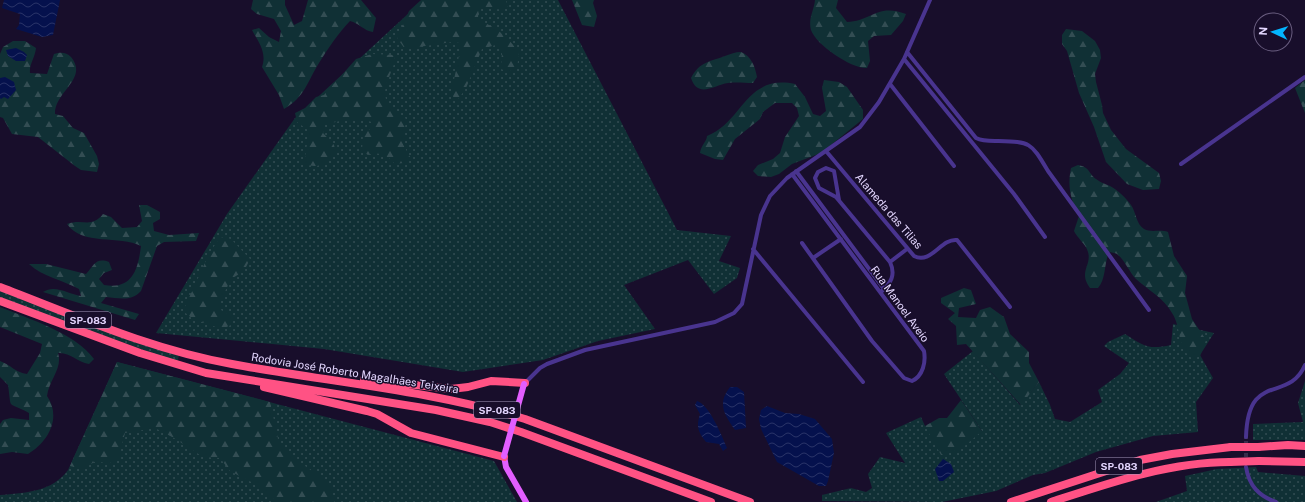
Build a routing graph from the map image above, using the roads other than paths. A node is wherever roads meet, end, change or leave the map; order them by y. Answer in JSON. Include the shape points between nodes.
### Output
{"nodes":[{"id":1,"x":930,"y":0,"type":"edge"},
{"id":2,"x":907,"y":52,"type":"junction"},
{"id":3,"x":904,"y":59,"type":"junction"},
{"id":4,"x":1305,"y":77,"type":"edge"},
{"id":5,"x":890,"y":84,"type":"junction"},
{"id":6,"x":826,"y":151,"type":"junction"},
{"id":7,"x":1181,"y":164,"type":"dead end"},
{"id":8,"x":954,"y":166,"type":"dead end"},
{"id":9,"x":796,"y":171,"type":"junction"},
{"id":10,"x":792,"y":174,"type":"junction"},
{"id":11,"x":839,"y":200,"type":"junction"},
{"id":12,"x":1045,"y":237,"type":"dead end"},
{"id":13,"x":841,"y":239,"type":"junction"},
{"id":14,"x":802,"y":243,"type":"dead end"},
{"id":15,"x":753,"y":249,"type":"junction"},
{"id":16,"x":908,"y":249,"type":"junction"},
{"id":17,"x":813,"y":258,"type":"junction"},
{"id":18,"x":890,"y":262,"type":"junction"},
{"id":19,"x":0,"y":287,"type":"edge"},
{"id":20,"x":882,"y":290,"type":"junction"},
{"id":21,"x":0,"y":302,"type":"edge"},
{"id":22,"x":1010,"y":307,"type":"dead end"},
{"id":23,"x":1150,"y":310,"type":"dead end"},
{"id":24,"x":1305,"y":365,"type":"edge"},
{"id":25,"x":1303,"y":371,"type":"edge"},
{"id":26,"x":293,"y":373,"type":"junction"},
{"id":27,"x":224,"y":377,"type":"junction"},
{"id":28,"x":863,"y":382,"type":"dead end"},
{"id":29,"x":525,"y":384,"type":"junction"},
{"id":30,"x":1246,"y":437,"type":"tunnel mouth"},
{"id":31,"x":1305,"y":446,"type":"edge"},
{"id":32,"x":504,"y":456,"type":"junction"},
{"id":33,"x":1305,"y":462,"type":"edge"},
{"id":34,"x":1246,"y":467,"type":"tunnel mouth"},
{"id":35,"x":526,"y":502,"type":"edge"},
{"id":36,"x":711,"y":502,"type":"edge"},
{"id":37,"x":750,"y":502,"type":"edge"},
{"id":38,"x":1012,"y":502,"type":"edge"},
{"id":39,"x":1051,"y":502,"type":"edge"},
{"id":40,"x":1276,"y":502,"type":"edge"}],
"edges":[{"from":1,"to":2,"type":"street"},
{"from":2,"to":3,"type":"street"},
{"from":2,"to":23,"type":"street","via":[[976,138],[1031,145]]},
{"from":3,"to":5,"type":"street"},
{"from":3,"to":12,"type":"street","via":[[1014,194]]},
{"from":4,"to":7,"type":"street"},
{"from":5,"to":6,"type":"street","via":[[860,127]]},
{"from":5,"to":8,"type":"street"},
{"from":6,"to":9,"type":"street"},
{"from":6,"to":16,"type":"street","name":"Alameda das Tilias"},
{"from":9,"to":10,"type":"street"},
{"from":9,"to":20,"type":"street"},
{"from":10,"to":13,"type":"street","name":"Rua Manoel Aveio"},
{"from":10,"to":15,"type":"street","via":[[780,184],[764,206]]},
{"from":11,"to":11,"type":"street","via":[[816,184],[815,178],[820,170],[826,168],[834,171]]},
{"from":11,"to":18,"type":"street"},
{"from":13,"to":17,"type":"street"},
{"from":13,"to":20,"type":"street","name":"Rua Manoel Aveio"},
{"from":14,"to":17,"type":"street","name":"Rua Manoel Aveio"},
{"from":15,"to":28,"type":"street"},
{"from":15,"to":29,"type":"street","via":[[742,304],[734,314],[715,322],[585,350],[547,364]]},
{"from":16,"to":18,"type":"street"},
{"from":16,"to":22,"type":"street","name":"Alameda das Tilias","via":[[914,256],[921,258],[957,240]]},
{"from":17,"to":20,"type":"street","name":"Rua Manoel Aveio","via":[[872,341],[904,378],[912,380],[922,371],[924,351]]},
{"from":18,"to":20,"type":"street","via":[[892,280]]},
{"from":19,"to":26,"type":"highway","name":"Rodovia José Roberto Magalhães Teixeira","number":"SP-083","via":[[121,333],[177,350],[232,364]]},
{"from":21,"to":27,"type":"highway","number":"SP-083","via":[[172,363]]},
{"from":24,"to":25,"type":"street"},
{"from":25,"to":30,"type":"street","via":[[1296,379],[1259,395],[1249,410]]},
{"from":26,"to":29,"type":"highway","via":[[451,388],[491,381]]},
{"from":26,"to":37,"type":"highway","name":"Rodovia José Roberto Magalhães Teixeira","number":"SP-083","via":[[403,390],[493,409]]},
{"from":27,"to":32,"type":"highway","via":[[367,411],[411,433]]},
{"from":27,"to":36,"type":"highway","number":"SP-083","via":[[412,406],[482,420]]},
{"from":29,"to":32,"type":"main road","bridge":true},
{"from":31,"to":38,"type":"highway","number":"SP-083","bridge":true,"via":[[1231,447],[1140,460]]},
{"from":32,"to":35,"type":"main road","via":[[506,467]]},
{"from":33,"to":39,"type":"highway","number":"SP-083","bridge":true,"via":[[1230,462],[1167,469],[1118,480]]},
{"from":34,"to":40,"type":"street","via":[[1250,484],[1256,491]]}]}
